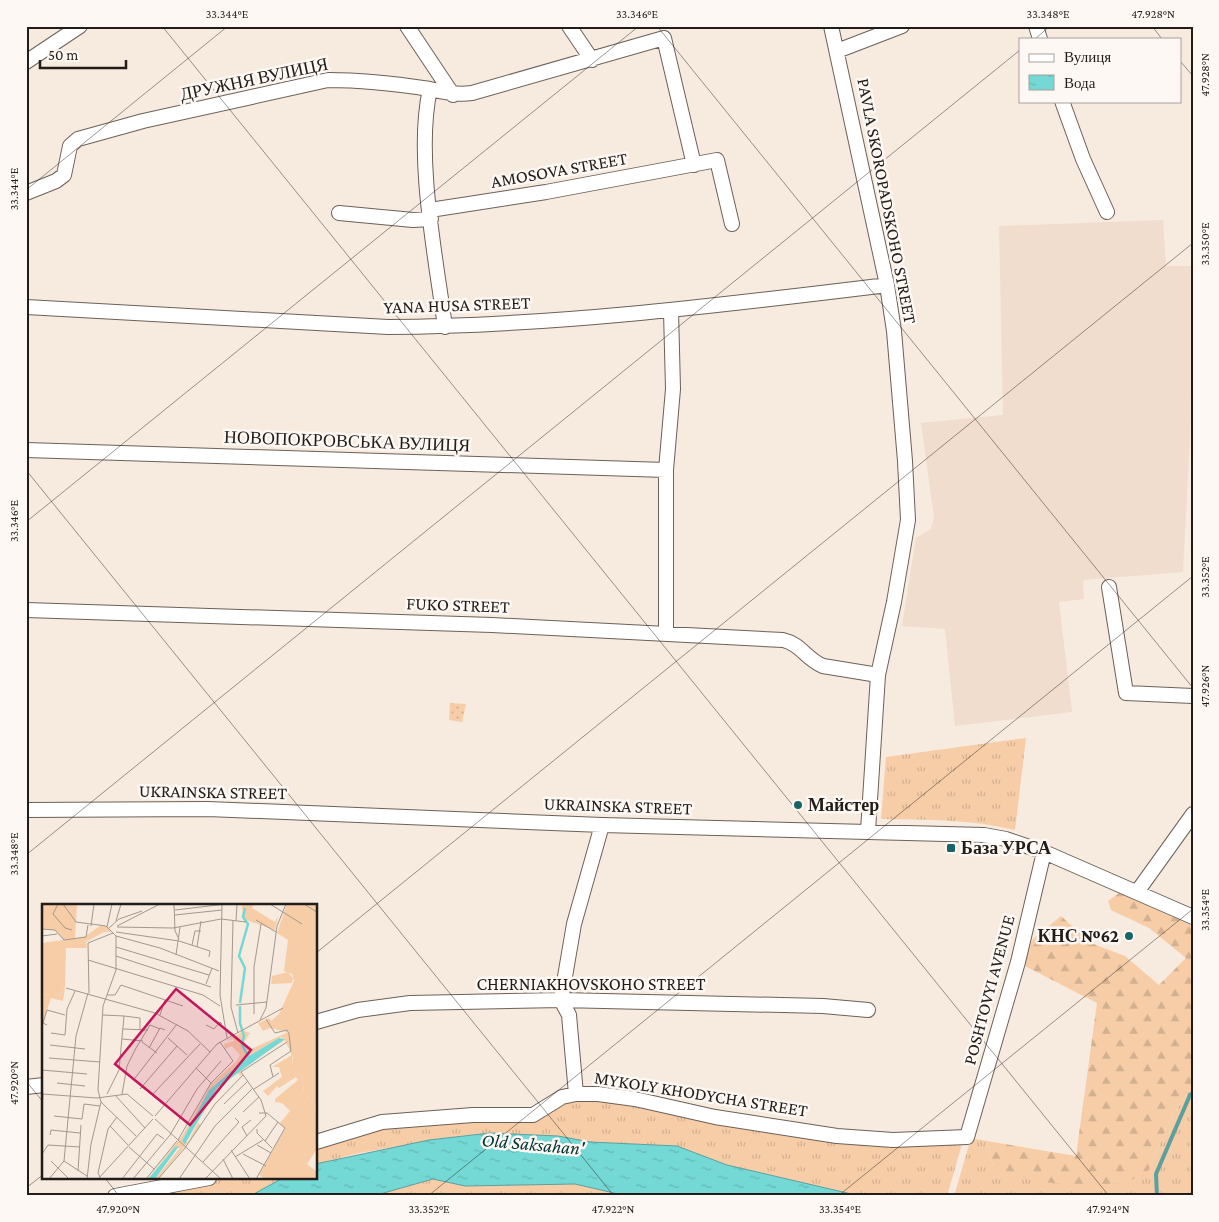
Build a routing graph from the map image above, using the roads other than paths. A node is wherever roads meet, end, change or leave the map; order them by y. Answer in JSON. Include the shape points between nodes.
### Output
{"nodes":[{"id":1,"x":80,"y":26,"type":"edge"},
{"id":2,"x":407,"y":26,"type":"edge"},
{"id":3,"x":569,"y":26,"type":"edge"},
{"id":4,"x":831,"y":26,"type":"edge"},
{"id":5,"x":902,"y":26,"type":"edge"},
{"id":6,"x":1036,"y":26,"type":"edge"},
{"id":7,"x":1040,"y":38,"type":"edge"},
{"id":8,"x":838,"y":51,"type":"junction"},
{"id":9,"x":592,"y":60,"type":"junction"},
{"id":10,"x":26,"y":62,"type":"edge"},
{"id":11,"x":430,"y":89,"type":"junction"},
{"id":12,"x":453,"y":95,"type":"junction"},
{"id":13,"x":1062,"y":102,"type":"edge"},
{"id":14,"x":694,"y":166,"type":"junction"},
{"id":15,"x":26,"y":193,"type":"edge"},
{"id":16,"x":1107,"y":212,"type":"dead end"},
{"id":17,"x":339,"y":213,"type":"dead end"},
{"id":18,"x":431,"y":214,"type":"junction"},
{"id":19,"x":732,"y":224,"type":"dead end"},
{"id":20,"x":887,"y":285,"type":"junction"},
{"id":21,"x":26,"y":307,"type":"edge"},
{"id":22,"x":671,"y":311,"type":"junction"},
{"id":23,"x":445,"y":327,"type":"junction"},
{"id":24,"x":26,"y":450,"type":"edge"},
{"id":25,"x":666,"y":470,"type":"junction"},
{"id":26,"x":1109,"y":587,"type":"dead end"},
{"id":27,"x":26,"y":610,"type":"edge"},
{"id":28,"x":666,"y":633,"type":"junction"},
{"id":29,"x":878,"y":674,"type":"junction"},
{"id":30,"x":1193,"y":696,"type":"edge"},
{"id":31,"x":26,"y":810,"type":"edge"},
{"id":32,"x":1193,"y":814,"type":"edge"},
{"id":33,"x":602,"y":825,"type":"junction"},
{"id":34,"x":868,"y":832,"type":"junction"},
{"id":35,"x":1044,"y":852,"type":"junction"},
{"id":36,"x":1137,"y":892,"type":"junction"},
{"id":37,"x":1193,"y":918,"type":"edge"},
{"id":38,"x":561,"y":1000,"type":"junction"},
{"id":39,"x":868,"y":1010,"type":"dead end"},
{"id":40,"x":318,"y":1021,"type":"edge"},
{"id":41,"x":42,"y":1085,"type":"edge"},
{"id":42,"x":26,"y":1087,"type":"edge"},
{"id":43,"x":576,"y":1094,"type":"junction"},
{"id":44,"x":968,"y":1137,"type":"joint"},
{"id":45,"x":318,"y":1141,"type":"edge"},
{"id":46,"x":199,"y":1180,"type":"edge"},
{"id":47,"x":116,"y":1196,"type":"edge"}],
"edges":[{"from":1,"to":10,"type":"street"},
{"from":2,"to":12,"type":"street"},
{"from":3,"to":9,"type":"street"},
{"from":4,"to":8,"type":"street","name":"PAVLA SKOROPADSKOHO STREET"},
{"from":5,"to":8,"type":"street"},
{"from":6,"to":7,"type":"street"},
{"from":8,"to":20,"type":"street","name":"PAVLA SKOROPADSKOHO STREET"},
{"from":9,"to":12,"type":"street","name":"ДРУЖНЯ ВУЛИЦЯ","via":[[472,94]]},
{"from":9,"to":14,"type":"street","name":"ДРУЖНЯ ВУЛИЦЯ","via":[[664,38]]},
{"from":11,"to":12,"type":"street","name":"ДРУЖНЯ ВУЛИЦЯ"},
{"from":11,"to":15,"type":"street","name":"ДРУЖНЯ ВУЛИЦЯ","via":[[328,80],[135,123],[78,139],[70,146],[64,175]]},
{"from":11,"to":18,"type":"street","via":[[425,111]]},
{"from":13,"to":16,"type":"street"},
{"from":14,"to":18,"type":"street","name":"AMOSOVA STREET"},
{"from":14,"to":19,"type":"street","name":"AMOSOVA STREET","via":[[717,160]]},
{"from":17,"to":18,"type":"street","name":"AMOSOVA STREET","via":[[413,220]]},
{"from":18,"to":23,"type":"street"},
{"from":20,"to":22,"type":"street","name":"YANA HUSA STREET"},
{"from":20,"to":29,"type":"street","name":"PAVLA SKOROPADSKOHO STREET","via":[[894,331],[908,520]]},
{"from":21,"to":23,"type":"street","name":"YANA HUSA STREET","via":[[388,327]]},
{"from":22,"to":23,"type":"street","name":"YANA HUSA STREET"},
{"from":22,"to":25,"type":"street","via":[[673,389]]},
{"from":24,"to":25,"type":"street","name":"НОВОПОКРОВСЬКА ВУЛИЦЯ"},
{"from":25,"to":28,"type":"street"},
{"from":26,"to":30,"type":"street","via":[[1126,693]]},
{"from":27,"to":28,"type":"street","name":"FUKO STREET"},
{"from":28,"to":29,"type":"street","name":"FUKO STREET","via":[[783,640],[796,644],[822,666]]},
{"from":29,"to":34,"type":"street","name":"PAVLA SKOROPADSKOHO STREET"},
{"from":31,"to":33,"type":"street","name":"UKRAINSKA STREET","via":[[218,810]]},
{"from":32,"to":36,"type":"street"},
{"from":33,"to":34,"type":"street","name":"UKRAINSKA STREET"},
{"from":33,"to":38,"type":"street","via":[[574,924]]},
{"from":34,"to":35,"type":"street","name":"UKRAINSKA STREET","via":[[984,835]]},
{"from":35,"to":36,"type":"street","name":"UKRAINSKA STREET"},
{"from":35,"to":44,"type":"street","name":"POSHTOVYI AVENUE","via":[[1018,962]]},
{"from":36,"to":37,"type":"street","name":"UKRAINSKA STREET"},
{"from":38,"to":39,"type":"street","name":"CHERNIAKHOVSKOHO STREET","via":[[823,1006]]},
{"from":38,"to":40,"type":"street","name":"CHERNIAKHOVSKOHO STREET","via":[[410,1003],[358,1010]]},
{"from":38,"to":43,"type":"street","via":[[569,1015]]},
{"from":41,"to":42,"type":"street"},
{"from":43,"to":44,"type":"street","name":"MYKOLY KHODYCHA STREET","via":[[635,1099],[715,1117],[837,1136],[894,1140]]},
{"from":43,"to":45,"type":"street","name":"MYKOLY KHODYCHA STREET","via":[[562,1096],[533,1115],[473,1115],[382,1122]]},
{"from":46,"to":47,"type":"street"}]}
